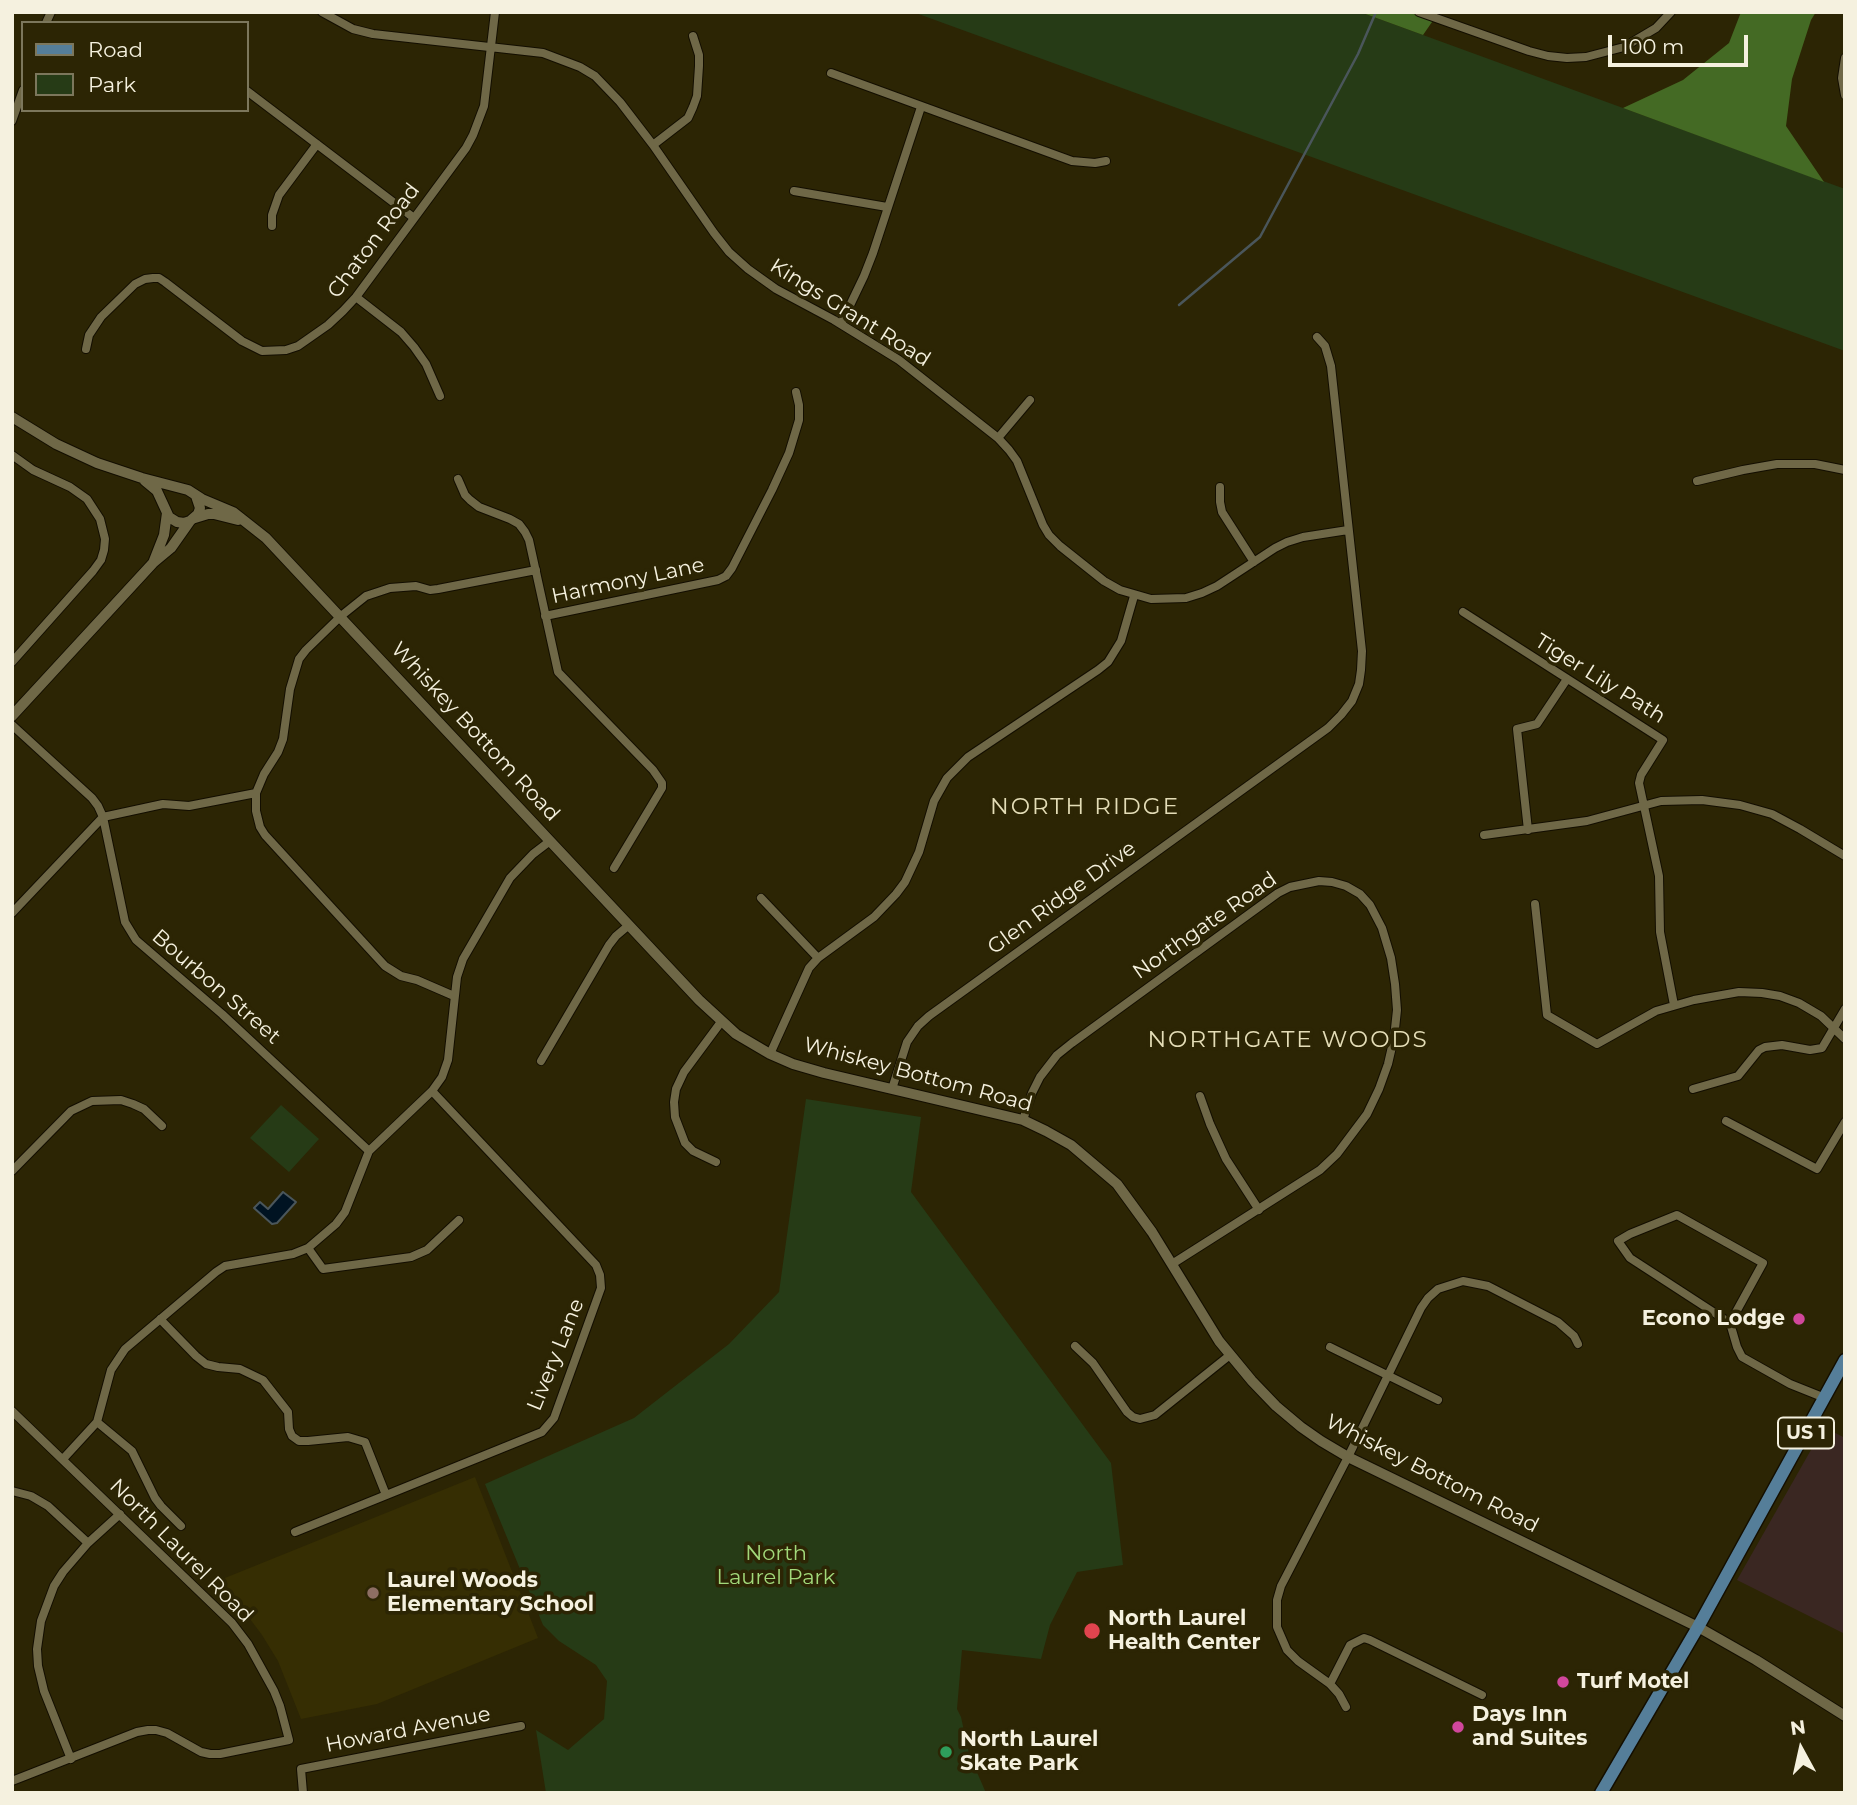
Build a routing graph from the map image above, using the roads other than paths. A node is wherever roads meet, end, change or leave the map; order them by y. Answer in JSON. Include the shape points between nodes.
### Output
{"nodes":[{"id":1,"x":322,"y":12,"type":"edge"},
{"id":2,"x":495,"y":12,"type":"edge"},
{"id":3,"x":1419,"y":12,"type":"edge"},
{"id":4,"x":1671,"y":12,"type":"edge"},
{"id":5,"x":693,"y":36,"type":"dead end"},
{"id":6,"x":492,"y":46,"type":"junction"},
{"id":7,"x":1845,"y":58,"type":"edge"},
{"id":8,"x":831,"y":73,"type":"dead end"},
{"id":9,"x":248,"y":91,"type":"edge"},
{"id":10,"x":1845,"y":95,"type":"edge"},
{"id":11,"x":21,"y":96,"type":"edge"},
{"id":12,"x":921,"y":107,"type":"junction"},
{"id":13,"x":12,"y":121,"type":"edge"},
{"id":14,"x":317,"y":144,"type":"junction"},
{"id":15,"x":653,"y":145,"type":"junction"},
{"id":16,"x":1106,"y":161,"type":"dead end"},
{"id":17,"x":794,"y":191,"type":"dead end"},
{"id":18,"x":887,"y":207,"type":"junction"},
{"id":19,"x":414,"y":218,"type":"junction"},
{"id":20,"x":272,"y":226,"type":"dead end"},
{"id":21,"x":356,"y":297,"type":"junction"},
{"id":22,"x":841,"y":324,"type":"junction"},
{"id":23,"x":1317,"y":337,"type":"dead end"},
{"id":24,"x":86,"y":349,"type":"dead end"},
{"id":25,"x":796,"y":392,"type":"dead end"},
{"id":26,"x":440,"y":396,"type":"dead end"},
{"id":27,"x":1030,"y":400,"type":"dead end"},
{"id":28,"x":12,"y":417,"type":"edge"},
{"id":29,"x":998,"y":438,"type":"junction"},
{"id":30,"x":12,"y":455,"type":"edge"},
{"id":31,"x":1845,"y":470,"type":"edge"},
{"id":32,"x":142,"y":478,"type":"junction"},
{"id":33,"x":458,"y":480,"type":"dead end"},
{"id":34,"x":1697,"y":481,"type":"dead end"},
{"id":35,"x":1220,"y":487,"type":"dead end"},
{"id":36,"x":181,"y":489,"type":"junction"},
{"id":37,"x":197,"y":496,"type":"junction"},
{"id":38,"x":166,"y":510,"type":"junction"},
{"id":39,"x":192,"y":520,"type":"junction"},
{"id":40,"x":245,"y":522,"type":"junction"},
{"id":41,"x":1348,"y":530,"type":"junction"},
{"id":42,"x":1254,"y":562,"type":"junction"},
{"id":43,"x":153,"y":563,"type":"junction"},
{"id":44,"x":536,"y":570,"type":"junction"},
{"id":45,"x":1134,"y":596,"type":"junction"},
{"id":46,"x":1463,"y":612,"type":"dead end"},
{"id":47,"x":341,"y":616,"type":"junction"},
{"id":48,"x":545,"y":616,"type":"junction"},
{"id":49,"x":12,"y":662,"type":"edge"},
{"id":50,"x":1567,"y":680,"type":"junction"},
{"id":51,"x":12,"y":716,"type":"edge"},
{"id":52,"x":12,"y":725,"type":"edge"},
{"id":53,"x":256,"y":793,"type":"junction"},
{"id":54,"x":1643,"y":805,"type":"junction"},
{"id":55,"x":103,"y":817,"type":"junction"},
{"id":56,"x":1528,"y":830,"type":"junction"},
{"id":57,"x":1484,"y":835,"type":"dead end"},
{"id":58,"x":550,"y":841,"type":"junction"},
{"id":59,"x":1845,"y":856,"type":"edge"},
{"id":60,"x":614,"y":869,"type":"dead end"},
{"id":61,"x":761,"y":898,"type":"dead end"},
{"id":62,"x":1535,"y":904,"type":"dead end"},
{"id":63,"x":12,"y":913,"type":"edge"},
{"id":64,"x":629,"y":925,"type":"junction"},
{"id":65,"x":818,"y":958,"type":"junction"},
{"id":66,"x":454,"y":996,"type":"junction"},
{"id":67,"x":1674,"y":1005,"type":"junction"},
{"id":68,"x":1845,"y":1009,"type":"edge"},
{"id":69,"x":721,"y":1022,"type":"junction"},
{"id":70,"x":1834,"y":1027,"type":"junction"},
{"id":71,"x":1845,"y":1039,"type":"edge"},
{"id":72,"x":770,"y":1054,"type":"junction"},
{"id":73,"x":541,"y":1061,"type":"dead end"},
{"id":74,"x":1693,"y":1088,"type":"dead end"},
{"id":75,"x":892,"y":1089,"type":"junction"},
{"id":76,"x":432,"y":1091,"type":"junction"},
{"id":77,"x":1200,"y":1096,"type":"dead end"},
{"id":78,"x":1023,"y":1120,"type":"junction"},
{"id":79,"x":1726,"y":1121,"type":"dead end"},
{"id":80,"x":1845,"y":1122,"type":"edge"},
{"id":81,"x":162,"y":1126,"type":"dead end"},
{"id":82,"x":369,"y":1151,"type":"junction"},
{"id":83,"x":716,"y":1162,"type":"dead end"},
{"id":84,"x":12,"y":1171,"type":"edge"},
{"id":85,"x":1259,"y":1210,"type":"junction"},
{"id":86,"x":459,"y":1220,"type":"dead end"},
{"id":87,"x":308,"y":1248,"type":"junction"},
{"id":88,"x":1172,"y":1264,"type":"junction"},
{"id":89,"x":160,"y":1319,"type":"junction"},
{"id":90,"x":1730,"y":1323,"type":"junction"},
{"id":91,"x":1578,"y":1344,"type":"dead end"},
{"id":92,"x":1074,"y":1346,"type":"dead end"},
{"id":93,"x":1330,"y":1347,"type":"dead end"},
{"id":94,"x":1230,"y":1355,"type":"junction"},
{"id":95,"x":1845,"y":1360,"type":"edge"},
{"id":96,"x":1388,"y":1375,"type":"junction"},
{"id":97,"x":1825,"y":1398,"type":"junction"},
{"id":98,"x":1438,"y":1400,"type":"dead end"},
{"id":99,"x":12,"y":1411,"type":"edge"},
{"id":100,"x":97,"y":1422,"type":"junction"},
{"id":101,"x":1348,"y":1457,"type":"junction"},
{"id":102,"x":63,"y":1459,"type":"junction"},
{"id":103,"x":12,"y":1491,"type":"edge"},
{"id":104,"x":386,"y":1495,"type":"junction"},
{"id":105,"x":120,"y":1514,"type":"junction"},
{"id":106,"x":181,"y":1526,"type":"dead end"},
{"id":107,"x":295,"y":1532,"type":"dead end"},
{"id":108,"x":88,"y":1543,"type":"junction"},
{"id":109,"x":1698,"y":1627,"type":"junction"},
{"id":110,"x":1330,"y":1684,"type":"junction"},
{"id":111,"x":1482,"y":1695,"type":"dead end"},
{"id":112,"x":1346,"y":1707,"type":"dead end"},
{"id":113,"x":1845,"y":1716,"type":"edge"},
{"id":114,"x":522,"y":1726,"type":"dead end"},
{"id":115,"x":71,"y":1759,"type":"junction"},
{"id":116,"x":12,"y":1782,"type":"edge"},
{"id":117,"x":303,"y":1793,"type":"edge"},
{"id":118,"x":1601,"y":1793,"type":"edge"}],
"edges":[{"from":1,"to":6,"type":"street","name":"Kings Grant Road","via":[[373,34]]},
{"from":2,"to":6,"type":"street","name":"Chaton Road"},
{"from":3,"to":4,"type":"street","via":[[1529,51],[1567,58],[1623,47],[1656,28]]},
{"from":5,"to":15,"type":"street","via":[[699,66],[693,107],[688,118]]},
{"from":6,"to":15,"type":"street","name":"Kings Grant Road","via":[[543,53],[595,76]]},
{"from":6,"to":19,"type":"street","name":"Chaton Road","via":[[484,106],[473,135]]},
{"from":7,"to":10,"type":"street"},
{"from":8,"to":12,"type":"street"},
{"from":9,"to":14,"type":"street"},
{"from":11,"to":13,"type":"street"},
{"from":12,"to":16,"type":"street","via":[[1072,161]]},
{"from":12,"to":18,"type":"street"},
{"from":14,"to":19,"type":"street"},
{"from":14,"to":20,"type":"street","via":[[274,204]]},
{"from":15,"to":22,"type":"street","name":"Kings Grant Road","via":[[729,252],[776,289]]},
{"from":17,"to":18,"type":"street"},
{"from":18,"to":22,"type":"street","via":[[864,276]]},
{"from":19,"to":21,"type":"street","name":"Chaton Road"},
{"from":21,"to":24,"type":"street","name":"Chaton Road","via":[[298,346],[262,351],[159,278],[145,279],[101,317]]},
{"from":21,"to":26,"type":"street","via":[[414,347]]},
{"from":22,"to":29,"type":"street","name":"Kings Grant Road","via":[[899,360]]},
{"from":23,"to":41,"type":"street","name":"Glen Ridge Drive","via":[[1332,366]]},
{"from":25,"to":48,"type":"street","name":"Harmony Lane","via":[[799,420],[789,453],[726,576]]},
{"from":27,"to":29,"type":"street"},
{"from":28,"to":32,"type":"street","via":[[77,454]]},
{"from":29,"to":45,"type":"street","name":"Kings Grant Road","via":[[1017,461],[1049,535],[1104,582]]},
{"from":30,"to":49,"type":"street","via":[[87,499],[100,519],[105,540],[93,571]]},
{"from":31,"to":34,"type":"street","via":[[1777,464]]},
{"from":32,"to":36,"type":"street"},
{"from":32,"to":38,"type":"street","via":[[157,491]]},
{"from":33,"to":44,"type":"street","via":[[465,495],[479,507],[519,524],[529,540]]},
{"from":35,"to":42,"type":"street","via":[[1222,512]]},
{"from":36,"to":37,"type":"street"},
{"from":36,"to":38,"type":"street","via":[[170,495]]},
{"from":37,"to":39,"type":"street","via":[[200,508]]},
{"from":37,"to":40,"type":"street","name":"Whiskey Bottom Road"},
{"from":38,"to":39,"type":"street","via":[[177,522]]},
{"from":38,"to":43,"type":"street","via":[[164,535]]},
{"from":39,"to":40,"type":"street","name":"Whiskey Bottom Road","via":[[214,514]]},
{"from":39,"to":43,"type":"street"},
{"from":40,"to":47,"type":"street","name":"Whiskey Bottom Road"},
{"from":41,"to":42,"type":"street","name":"Kings Grant Road","via":[[1287,542]]},
{"from":41,"to":75,"type":"street","name":"Glen Ridge Drive","via":[[1362,651],[1359,684],[1341,715],[929,1016],[907,1042]]},
{"from":42,"to":45,"type":"street","name":"Kings Grant Road","via":[[1217,586],[1186,598]]},
{"from":43,"to":51,"type":"street"},
{"from":44,"to":47,"type":"street","name":"Harmony Lane","via":[[430,590],[390,588],[366,596]]},
{"from":44,"to":48,"type":"street"},
{"from":45,"to":65,"type":"street","via":[[1121,641],[1108,662],[956,768],[934,801],[905,882],[874,916]]},
{"from":46,"to":50,"type":"street","name":"Tiger Lily Path"},
{"from":47,"to":53,"type":"street","name":"Harmony Lane","via":[[299,659],[283,738]]},
{"from":47,"to":58,"type":"street","name":"Whiskey Bottom Road"},
{"from":48,"to":60,"type":"street","via":[[558,672],[662,783]]},
{"from":50,"to":54,"type":"street","name":"Tiger Lily Path","via":[[1663,740],[1641,775]]},
{"from":50,"to":56,"type":"street","via":[[1537,724],[1517,729]]},
{"from":52,"to":55,"type":"street","name":"Bourbon Street","via":[[92,798]]},
{"from":53,"to":55,"type":"street","via":[[190,806],[163,804]]},
{"from":53,"to":66,"type":"street","via":[[256,811],[265,835],[385,966]]},
{"from":54,"to":56,"type":"street","via":[[1587,821]]},
{"from":54,"to":59,"type":"street","via":[[1681,800],[1740,804],[1772,814]]},
{"from":54,"to":67,"type":"street","name":"Tiger Lily Path","via":[[1659,876],[1660,932]]},
{"from":55,"to":63,"type":"street"},
{"from":55,"to":82,"type":"street","name":"Bourbon Street","via":[[125,922],[136,940]]},
{"from":56,"to":57,"type":"street"},
{"from":58,"to":64,"type":"street","name":"Whiskey Bottom Road"},
{"from":58,"to":66,"type":"street","via":[[510,878],[463,959]]},
{"from":61,"to":65,"type":"street"},
{"from":62,"to":67,"type":"street","via":[[1547,1015],[1597,1044]]},
{"from":64,"to":69,"type":"street","name":"Whiskey Bottom Road"},
{"from":64,"to":73,"type":"street","via":[[609,945]]},
{"from":65,"to":72,"type":"street","via":[[803,979]]},
{"from":66,"to":76,"type":"street","via":[[448,1060]]},
{"from":67,"to":70,"type":"street","via":[[1726,993],[1762,993],[1799,1003]]},
{"from":68,"to":70,"type":"street"},
{"from":69,"to":72,"type":"street","name":"Whiskey Bottom Road"},
{"from":69,"to":83,"type":"street","via":[[684,1072],[674,1102],[685,1143]]},
{"from":70,"to":71,"type":"street"},
{"from":70,"to":74,"type":"street","via":[[1822,1048],[1765,1047],[1738,1076]]},
{"from":72,"to":75,"type":"street","name":"Whiskey Bottom Road"},
{"from":75,"to":78,"type":"street","name":"Whiskey Bottom Road"},
{"from":76,"to":82,"type":"street"},
{"from":76,"to":104,"type":"street","name":"Livery Lane","via":[[596,1265],[601,1288],[554,1418],[542,1432]]},
{"from":77,"to":85,"type":"street","via":[[1226,1159]]},
{"from":78,"to":85,"type":"street","name":"Northgate Road","via":[[1040,1077],[1057,1055],[1278,893],[1319,881],[1346,886],[1370,905],[1391,958],[1397,1010],[1388,1064],[1367,1114],[1337,1154]]},
{"from":78,"to":88,"type":"street","name":"Whiskey Bottom Road","via":[[1072,1145],[1117,1184]]},
{"from":79,"to":80,"type":"street","via":[[1817,1169]]},
{"from":81,"to":84,"type":"street","via":[[133,1104],[92,1101],[71,1111]]},
{"from":82,"to":87,"type":"street","via":[[345,1212]]},
{"from":85,"to":88,"type":"street","name":"Northgate Road"},
{"from":86,"to":87,"type":"street","via":[[427,1250],[411,1258],[323,1269]]},
{"from":87,"to":89,"type":"street","via":[[225,1266]]},
{"from":88,"to":94,"type":"street","name":"Whiskey Bottom Road"},
{"from":89,"to":100,"type":"street","via":[[117,1360]]},
{"from":89,"to":104,"type":"street","via":[[206,1364],[240,1369],[263,1380],[288,1412],[289,1429],[299,1441],[348,1437],[365,1442]]},
{"from":90,"to":90,"type":"street","via":[[1630,1258],[1618,1241],[1677,1214],[1763,1263]]},
{"from":90,"to":97,"type":"street","via":[[1742,1357]]},
{"from":91,"to":96,"type":"street","via":[[1558,1322],[1488,1286],[1463,1282],[1438,1289],[1427,1298]]},
{"from":92,"to":94,"type":"street","via":[[1093,1363],[1127,1412],[1140,1419],[1156,1415]]},
{"from":93,"to":96,"type":"street"},
{"from":94,"to":101,"type":"street","name":"Whiskey Bottom Road","via":[[1276,1406]]},
{"from":95,"to":97,"type":"main road","number":"US 1"},
{"from":96,"to":98,"type":"street"},
{"from":96,"to":101,"type":"street"},
{"from":97,"to":109,"type":"main road","number":"US 1"},
{"from":99,"to":102,"type":"street","name":"North Laurel Road"},
{"from":100,"to":102,"type":"street"},
{"from":100,"to":106,"type":"street","via":[[132,1451],[155,1498]]},
{"from":101,"to":109,"type":"street","name":"Whiskey Bottom Road"},
{"from":101,"to":110,"type":"street","via":[[1277,1600],[1277,1627],[1287,1650]]},
{"from":102,"to":105,"type":"street","name":"North Laurel Road"},
{"from":103,"to":108,"type":"street","via":[[48,1506]]},
{"from":104,"to":107,"type":"street","name":"Livery Lane"},
{"from":105,"to":108,"type":"street"},
{"from":105,"to":115,"type":"street","name":"North Laurel Road","via":[[218,1607],[248,1644],[281,1706],[289,1740],[210,1754],[167,1733],[148,1730]]},
{"from":108,"to":115,"type":"street","via":[[54,1586],[38,1635],[44,1691]]},
{"from":109,"to":113,"type":"street","name":"Whiskey Bottom Road"},
{"from":109,"to":118,"type":"main road","number":"US 1"},
{"from":110,"to":111,"type":"street","via":[[1350,1645],[1364,1638]]},
{"from":110,"to":112,"type":"street"},
{"from":114,"to":117,"type":"street","name":"Howard Avenue","via":[[301,1769]]},
{"from":115,"to":116,"type":"street"}]}
